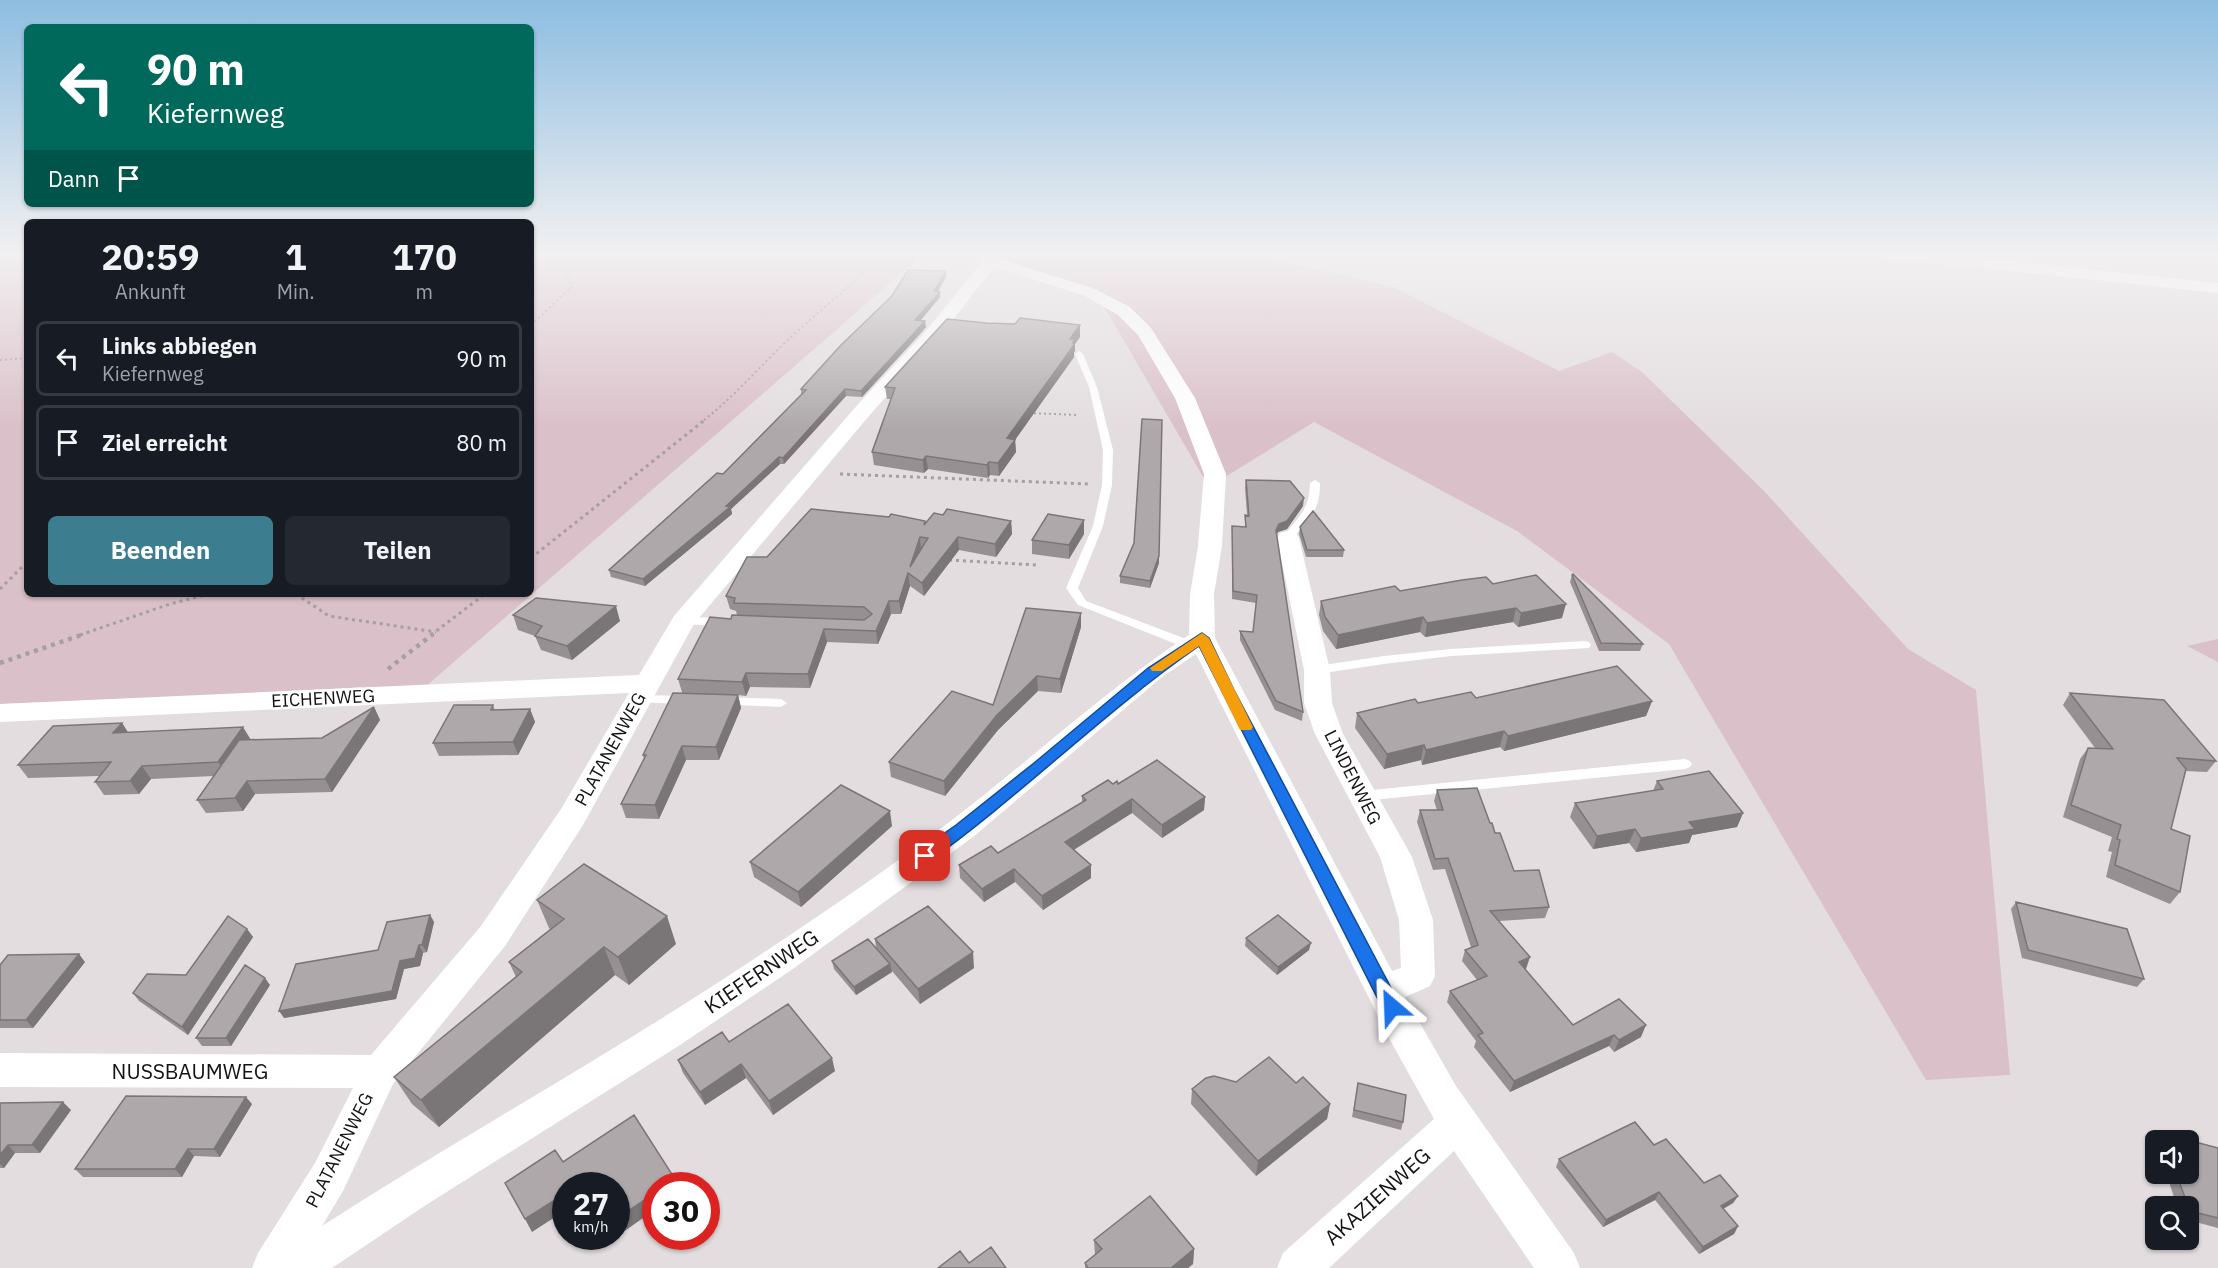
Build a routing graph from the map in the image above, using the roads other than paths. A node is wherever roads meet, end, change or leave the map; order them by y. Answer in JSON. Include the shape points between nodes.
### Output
{"nodes":[{"id":1,"x":947,"y":311,"type":"edge"},
{"id":2,"x":1125,"y":311,"type":"edge"},
{"id":3,"x":1079,"y":354,"type":"dead end"},
{"id":4,"x":1315,"y":483,"type":"dead end"},
{"id":5,"x":1288,"y":538,"type":"joint"},
{"id":6,"x":683,"y":621,"type":"junction"},
{"id":7,"x":729,"y":622,"type":"edge"},
{"id":8,"x":1196,"y":641,"type":"junction"},
{"id":9,"x":1585,"y":645,"type":"dead end"},
{"id":10,"x":1317,"y":670,"type":"junction"},
{"id":11,"x":643,"y":691,"type":"junction"},
{"id":12,"x":781,"y":703,"type":"dead end"},
{"id":13,"x":0,"y":713,"type":"edge"},
{"id":14,"x":1685,"y":764,"type":"dead end"},
{"id":15,"x":1361,"y":796,"type":"junction"},
{"id":16,"x":1384,"y":990,"type":"junction"},
{"id":17,"x":0,"y":1070,"type":"edge"},
{"id":18,"x":380,"y":1072,"type":"junction"},
{"id":19,"x":1457,"y":1123,"type":"junction"},
{"id":20,"x":273,"y":1268,"type":"edge"},
{"id":21,"x":295,"y":1268,"type":"edge"},
{"id":22,"x":1298,"y":1268,"type":"edge"},
{"id":23,"x":1559,"y":1268,"type":"edge"}],
"edges":[{"from":1,"to":6,"type":"street","name":"PLATANENWEG","via":[[931,336]]},
{"from":2,"to":8,"type":"street","via":[[1145,332],[1185,398],[1215,474],[1210,546]]},
{"from":3,"to":8,"type":"lane","via":[[1093,387],[1108,450],[1107,485],[1098,526],[1072,588],[1082,603]]},
{"from":4,"to":5,"type":"lane","via":[[1316,502],[1312,511]]},
{"from":5,"to":10,"type":"street","name":"LINDENWEG"},
{"from":6,"to":7,"type":"lane"},
{"from":6,"to":11,"type":"street","name":"PLATANENWEG"},
{"from":8,"to":16,"type":"street","via":[[1232,701]]},
{"from":8,"to":21,"type":"street","name":"KIEFERNWEG","via":[[1153,671],[962,829],[778,961]]},
{"from":9,"to":10,"type":"lane","via":[[1421,655]]},
{"from":10,"to":15,"type":"street","name":"LINDENWEG","via":[[1318,703],[1329,734]]},
{"from":11,"to":12,"type":"lane","via":[[704,701]]},
{"from":11,"to":13,"type":"street","name":"EICHENWEG","via":[[352,697]]},
{"from":11,"to":18,"type":"street","name":"PLATANENWEG","via":[[572,817],[493,936]]},
{"from":14,"to":15,"type":"lane"},
{"from":15,"to":16,"type":"street","name":"LINDENWEG","via":[[1396,857],[1416,920],[1418,976]]},
{"from":16,"to":19,"type":"street"},
{"from":17,"to":18,"type":"street","name":"NUSSBAUMWEG"},
{"from":18,"to":20,"type":"street","name":"PLATANENWEG","via":[[329,1177]]},
{"from":19,"to":22,"type":"street","name":"AKAZIENWEG"},
{"from":19,"to":23,"type":"street"}]}
